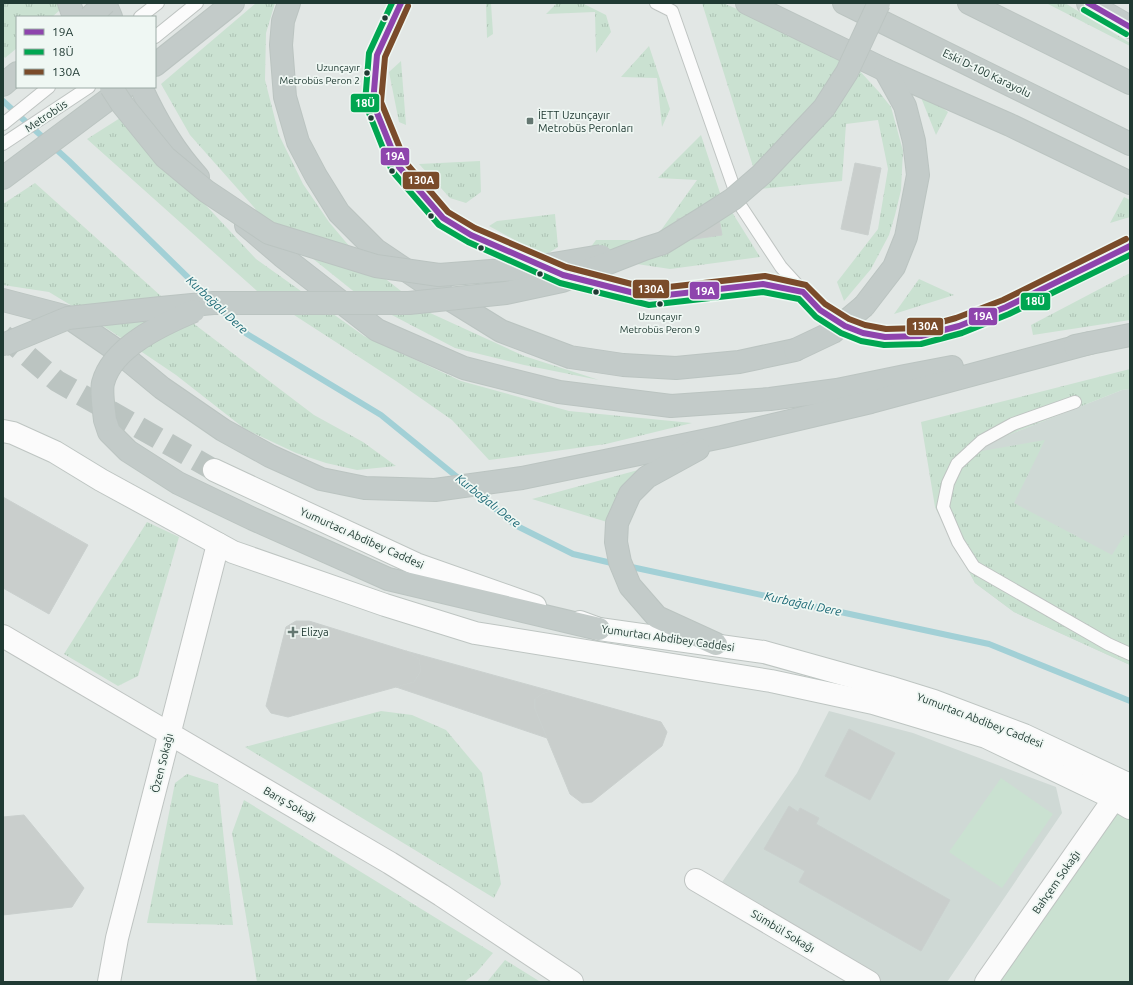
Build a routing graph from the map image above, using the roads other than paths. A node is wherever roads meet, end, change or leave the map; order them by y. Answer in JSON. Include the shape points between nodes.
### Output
{"nodes":[{"id":1,"x":69,"y":3,"type":"edge"},
{"id":2,"x":105,"y":3,"type":"edge"},
{"id":3,"x":158,"y":3,"type":"edge"},
{"id":4,"x":197,"y":3,"type":"edge"},
{"id":5,"x":233,"y":3,"type":"edge"},
{"id":6,"x":289,"y":3,"type":"edge"},
{"id":7,"x":401,"y":3,"type":"edge"},
{"id":8,"x":656,"y":3,"type":"edge"},
{"id":9,"x":747,"y":3,"type":"edge"},
{"id":10,"x":844,"y":3,"type":"edge"},
{"id":11,"x":879,"y":3,"type":"edge"},
{"id":12,"x":969,"y":3,"type":"edge"},
{"id":13,"x":1088,"y":3,"type":"edge"},
{"id":14,"x":74,"y":16,"type":"edge"},
{"id":15,"x":91,"y":16,"type":"edge"},
{"id":16,"x":110,"y":16,"type":"edge"},
{"id":17,"x":141,"y":16,"type":"edge"},
{"id":18,"x":1130,"y":27,"type":"edge"},
{"id":19,"x":156,"y":36,"type":"edge"},
{"id":20,"x":156,"y":64,"type":"edge"},
{"id":21,"x":885,"y":70,"type":"junction"},
{"id":22,"x":16,"y":74,"type":"edge"},
{"id":23,"x":1130,"y":83,"type":"edge"},
{"id":24,"x":3,"y":85,"type":"edge"},
{"id":25,"x":48,"y":88,"type":"edge"},
{"id":26,"x":87,"y":88,"type":"edge"},
{"id":27,"x":123,"y":88,"type":"edge"},
{"id":28,"x":141,"y":88,"type":"edge"},
{"id":29,"x":107,"y":95,"type":"edge"},
{"id":30,"x":3,"y":124,"type":"edge"},
{"id":31,"x":3,"y":144,"type":"edge"},
{"id":32,"x":1130,"y":144,"type":"edge"},
{"id":33,"x":3,"y":178,"type":"edge"},
{"id":34,"x":1130,"y":183,"type":"edge"},
{"id":35,"x":1130,"y":246,"type":"edge"},
{"id":36,"x":644,"y":249,"type":"junction"},
{"id":37,"x":803,"y":292,"type":"junction"},
{"id":38,"x":3,"y":300,"type":"edge"},
{"id":39,"x":213,"y":303,"type":"junction"},
{"id":40,"x":1130,"y":335,"type":"edge"},
{"id":41,"x":1090,"y":343,"type":"junction"},
{"id":42,"x":3,"y":345,"type":"edge"},
{"id":43,"x":1075,"y":402,"type":"dead end"},
{"id":44,"x":3,"y":430,"type":"edge"},
{"id":45,"x":722,"y":437,"type":"junction"},
{"id":46,"x":214,"y":470,"type":"tunnel mouth"},
{"id":47,"x":218,"y":544,"type":"junction"},
{"id":48,"x":599,"y":629,"type":"junction"},
{"id":49,"x":3,"y":636,"type":"edge"},
{"id":50,"x":716,"y":644,"type":"junction"},
{"id":51,"x":1130,"y":654,"type":"edge"},
{"id":52,"x":170,"y":734,"type":"junction"},
{"id":53,"x":1125,"y":793,"type":"edge"},
{"id":54,"x":696,"y":880,"type":"dead end"},
{"id":55,"x":561,"y":979,"type":"edge"},
{"id":56,"x":109,"y":982,"type":"edge"},
{"id":57,"x":870,"y":982,"type":"edge"},
{"id":58,"x":986,"y":982,"type":"edge"}],
"edges":[{"from":1,"to":14,"type":"highway"},
{"from":2,"to":15,"type":"highway","bridge":true},
{"from":2,"to":16,"type":"highway"},
{"from":3,"to":17,"type":"lane"},
{"from":4,"to":19,"type":"lane"},
{"from":5,"to":20,"type":"highway"},
{"from":6,"to":21,"type":"highway","bridge":true,"via":[[283,21],[281,45],[285,97],[298,142],[339,213],[376,250],[501,331],[570,357],[623,365],[676,368],[739,362],[795,350],[833,332],[864,306],[894,267],[906,237],[918,175],[914,141],[905,106]]},
{"from":7,"to":37,"type":"lane","via":[[377,55],[373,103],[398,167],[442,218],[471,235],[563,275],[650,297],[763,284]]},
{"from":8,"to":37,"type":"lane","via":[[672,12],[740,205],[780,267]]},
{"from":9,"to":21,"type":"highway"},
{"from":10,"to":32,"type":"highway","name":"Eski D-100 Karayolu"},
{"from":11,"to":36,"type":"highway","bridge":true,"via":[[846,72],[824,108],[794,142],[733,199],[663,243]]},
{"from":12,"to":23,"type":"highway"},
{"from":13,"to":18,"type":"highway"},
{"from":21,"to":34,"type":"highway","via":[[1010,125]]},
{"from":22,"to":24,"type":"highway"},
{"from":25,"to":30,"type":"lane","name":"Metrobüs"},
{"from":26,"to":31,"type":"lane","name":"Metrobüs"},
{"from":27,"to":29,"type":"highway"},
{"from":28,"to":41,"type":"highway","via":[[184,162],[238,218],[377,330],[464,368],[559,392],[671,406],[770,399],[837,390]]},
{"from":29,"to":33,"type":"highway","via":[[82,118]]},
{"from":29,"to":36,"type":"highway","bridge":true,"via":[[122,104],[165,157],[206,191],[269,232],[376,266],[439,275],[530,268]]},
{"from":35,"to":37,"type":"lane","via":[[1006,307],[959,326],[921,336],[885,337],[863,333],[845,326],[820,310]]},
{"from":36,"to":39,"type":"highway","bridge":true,"via":[[562,281],[506,293],[409,302]]},
{"from":38,"to":45,"type":"highway","via":[[68,317],[223,430],[270,456],[321,479],[365,488],[435,490],[522,478]]},
{"from":39,"to":42,"type":"highway","bridge":true,"via":[[68,318]]},
{"from":39,"to":48,"type":"highway","bridge":true,"via":[[160,326],[137,341],[111,364],[103,384],[105,420],[109,432],[128,452],[178,483],[388,579]]},
{"from":40,"to":41,"type":"highway"},
{"from":41,"to":45,"type":"highway","via":[[871,402]]},
{"from":43,"to":51,"type":"lane","via":[[1013,424],[982,441],[957,464],[948,483],[943,507],[958,542],[974,567]]},
{"from":44,"to":47,"type":"main road","via":[[55,452]]},
{"from":45,"to":50,"type":"highway","via":[[647,477],[630,494],[617,523],[616,542],[620,562],[630,586],[657,617]]},
{"from":46,"to":48,"type":"main road","name":"Yumurtacı Abdibey Caddesi","via":[[416,564]]},
{"from":47,"to":52,"type":"main road","name":"Özen Sokağı"},
{"from":47,"to":53,"type":"main road","via":[[233,552],[371,600],[475,633],[772,681],[873,703],[986,737]]},
{"from":48,"to":50,"type":"main road","name":"Yumurtacı Abdibey Caddesi"},
{"from":49,"to":52,"type":"main road","name":"Barış Sokağı"},
{"from":50,"to":53,"type":"main road","name":"Yumurtacı Abdibey Caddesi","via":[[764,652],[934,701],[1024,735]]},
{"from":52,"to":55,"type":"main road","name":"Barış Sokağı","via":[[441,894]]},
{"from":52,"to":56,"type":"main road","name":"Özen Sokağı","via":[[117,938]]},
{"from":53,"to":58,"type":"main road","name":"Bahçem Sokağı"},
{"from":54,"to":57,"type":"main road","name":"Sümbül Sokağı"}]}
